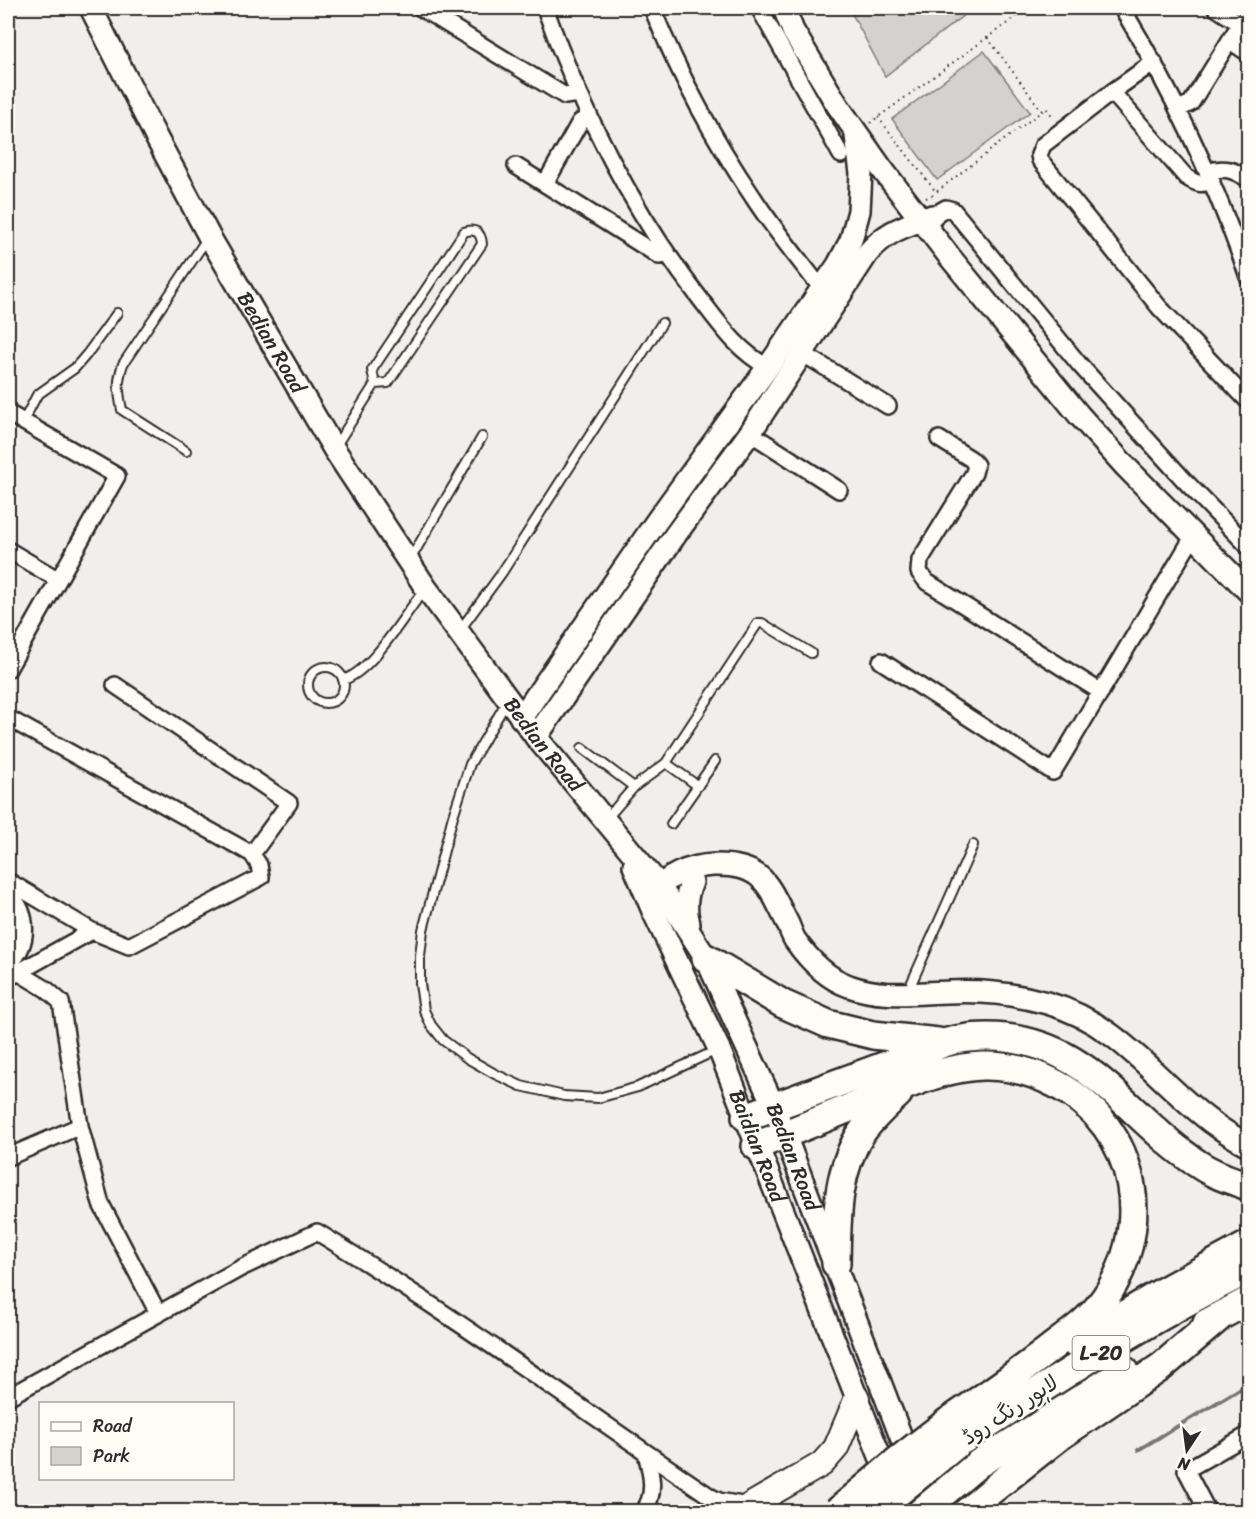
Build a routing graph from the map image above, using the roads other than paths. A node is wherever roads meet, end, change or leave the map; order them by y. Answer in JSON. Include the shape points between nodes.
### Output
{"nodes":[{"id":1,"x":91,"y":8,"type":"edge"},
{"id":2,"x":421,"y":8,"type":"edge"},
{"id":3,"x":545,"y":8,"type":"edge"},
{"id":4,"x":652,"y":8,"type":"edge"},
{"id":5,"x":759,"y":8,"type":"edge"},
{"id":6,"x":784,"y":8,"type":"edge"},
{"id":7,"x":798,"y":8,"type":"edge"},
{"id":8,"x":1122,"y":8,"type":"edge"},
{"id":9,"x":1216,"y":8,"type":"edge"},
{"id":10,"x":1244,"y":26,"type":"edge"},
{"id":11,"x":1230,"y":41,"type":"junction"},
{"id":12,"x":1248,"y":52,"type":"edge"},
{"id":13,"x":1155,"y":62,"type":"junction"},
{"id":14,"x":1112,"y":92,"type":"junction"},
{"id":15,"x":578,"y":94,"type":"junction"},
{"id":16,"x":1179,"y":109,"type":"junction"},
{"id":17,"x":589,"y":117,"type":"junction"},
{"id":18,"x":866,"y":125,"type":"junction"},
{"id":19,"x":841,"y":155,"type":"dead end"},
{"id":20,"x":516,"y":166,"type":"dead end"},
{"id":21,"x":889,"y":169,"type":"junction"},
{"id":22,"x":861,"y":173,"type":"junction"},
{"id":23,"x":1210,"y":177,"type":"junction"},
{"id":24,"x":1248,"y":179,"type":"edge"},
{"id":25,"x":545,"y":184,"type":"junction"},
{"id":26,"x":927,"y":218,"type":"junction"},
{"id":27,"x":209,"y":236,"type":"junction"},
{"id":28,"x":668,"y":255,"type":"junction"},
{"id":29,"x":845,"y":270,"type":"junction"},
{"id":30,"x":1248,"y":277,"type":"edge"},
{"id":31,"x":824,"y":286,"type":"junction"},
{"id":32,"x":117,"y":313,"type":"dead end"},
{"id":33,"x":662,"y":323,"type":"dead end"},
{"id":34,"x":802,"y":352,"type":"junction"},
{"id":35,"x":768,"y":367,"type":"junction"},
{"id":36,"x":375,"y":384,"type":"junction"},
{"id":37,"x":1248,"y":401,"type":"edge"},
{"id":38,"x":888,"y":406,"type":"dead end"},
{"id":39,"x":8,"y":413,"type":"edge"},
{"id":40,"x":23,"y":422,"type":"junction"},
{"id":41,"x":719,"y":433,"type":"junction"},
{"id":42,"x":482,"y":437,"type":"dead end"},
{"id":43,"x":939,"y":439,"type":"dead end"},
{"id":44,"x":745,"y":440,"type":"junction"},
{"id":45,"x":334,"y":449,"type":"junction"},
{"id":46,"x":186,"y":451,"type":"dead end"},
{"id":47,"x":839,"y":490,"type":"dead end"},
{"id":48,"x":656,"y":522,"type":"junction"},
{"id":49,"x":676,"y":534,"type":"junction"},
{"id":50,"x":1194,"y":535,"type":"junction"},
{"id":51,"x":1248,"y":546,"type":"edge"},
{"id":52,"x":8,"y":550,"type":"edge"},
{"id":53,"x":408,"y":562,"type":"junction"},
{"id":54,"x":1248,"y":575,"type":"edge"},
{"id":55,"x":57,"y":579,"type":"junction"},
{"id":56,"x":426,"y":588,"type":"junction"},
{"id":57,"x":1248,"y":591,"type":"edge"},
{"id":58,"x":459,"y":632,"type":"junction"},
{"id":59,"x":811,"y":653,"type":"dead end"},
{"id":60,"x":881,"y":661,"type":"dead end"},
{"id":61,"x":8,"y":669,"type":"edge"},
{"id":62,"x":344,"y":680,"type":"junction"},
{"id":63,"x":115,"y":685,"type":"dead end"},
{"id":64,"x":1101,"y":692,"type":"junction"},
{"id":65,"x":509,"y":699,"type":"junction"},
{"id":66,"x":521,"y":718,"type":"junction"},
{"id":67,"x":8,"y":720,"type":"edge"},
{"id":68,"x":536,"y":737,"type":"junction"},
{"id":69,"x":582,"y":748,"type":"dead end"},
{"id":70,"x":714,"y":761,"type":"dead end"},
{"id":71,"x":666,"y":764,"type":"junction"},
{"id":72,"x":698,"y":786,"type":"junction"},
{"id":73,"x":634,"y":787,"type":"junction"},
{"id":74,"x":606,"y":819,"type":"junction"},
{"id":75,"x":671,"y":824,"type":"dead end"},
{"id":76,"x":973,"y":845,"type":"dead end"},
{"id":77,"x":252,"y":854,"type":"junction"},
{"id":78,"x":714,"y":865,"type":"junction"},
{"id":79,"x":692,"y":882,"type":"junction"},
{"id":80,"x":8,"y":886,"type":"edge"},
{"id":81,"x":657,"y":898,"type":"junction"},
{"id":82,"x":92,"y":930,"type":"junction"},
{"id":83,"x":693,"y":934,"type":"junction"},
{"id":84,"x":706,"y":958,"type":"junction"},
{"id":85,"x":10,"y":969,"type":"edge"},
{"id":86,"x":906,"y":995,"type":"junction"},
{"id":87,"x":941,"y":1043,"type":"junction"},
{"id":88,"x":719,"y":1049,"type":"junction"},
{"id":89,"x":907,"y":1085,"type":"junction"},
{"id":90,"x":774,"y":1107,"type":"junction"},
{"id":91,"x":746,"y":1117,"type":"junction"},
{"id":92,"x":80,"y":1126,"type":"junction"},
{"id":93,"x":784,"y":1134,"type":"junction"},
{"id":94,"x":1248,"y":1145,"type":"edge"},
{"id":95,"x":756,"y":1146,"type":"junction"},
{"id":96,"x":8,"y":1157,"type":"edge"},
{"id":97,"x":1248,"y":1186,"type":"edge"},
{"id":98,"x":1248,"y":1245,"type":"edge"},
{"id":99,"x":836,"y":1264,"type":"junction"},
{"id":100,"x":1248,"y":1270,"type":"edge"},
{"id":101,"x":1248,"y":1301,"type":"edge"},
{"id":102,"x":158,"y":1313,"type":"junction"},
{"id":103,"x":1223,"y":1314,"type":"junction"},
{"id":104,"x":1019,"y":1373,"type":"junction"},
{"id":105,"x":8,"y":1397,"type":"edge"},
{"id":106,"x":857,"y":1398,"type":"junction"},
{"id":107,"x":954,"y":1432,"type":"junction"},
{"id":108,"x":1248,"y":1435,"type":"edge"},
{"id":109,"x":646,"y":1453,"type":"junction"},
{"id":110,"x":743,"y":1509,"type":"edge"},
{"id":111,"x":643,"y":1512,"type":"edge"},
{"id":112,"x":837,"y":1512,"type":"edge"},
{"id":113,"x":874,"y":1512,"type":"edge"},
{"id":114,"x":902,"y":1512,"type":"edge"},
{"id":115,"x":921,"y":1512,"type":"edge"},
{"id":116,"x":930,"y":1512,"type":"edge"},
{"id":117,"x":964,"y":1512,"type":"edge"},
{"id":118,"x":1208,"y":1512,"type":"edge"}],
"edges":[{"from":1,"to":27,"type":"street","name":"Bedian Road"},
{"from":2,"to":15,"type":"street","via":[[565,96]]},
{"from":3,"to":15,"type":"street"},
{"from":4,"to":31,"type":"street","via":[[718,142],[759,206],[813,278]]},
{"from":5,"to":19,"type":"street"},
{"from":6,"to":18,"type":"street","via":[[793,31]]},
{"from":7,"to":18,"type":"street","via":[[847,100]]},
{"from":8,"to":13,"type":"street"},
{"from":9,"to":10,"type":"street"},
{"from":10,"to":11,"type":"street"},
{"from":11,"to":12,"type":"street"},
{"from":11,"to":16,"type":"street","via":[[1191,103]]},
{"from":13,"to":14,"type":"street"},
{"from":13,"to":16,"type":"street"},
{"from":14,"to":23,"type":"street","via":[[1186,177],[1204,184]]},
{"from":14,"to":37,"type":"street","via":[[1043,145],[1039,155],[1042,165],[1159,307]]},
{"from":15,"to":17,"type":"street"},
{"from":16,"to":23,"type":"street"},
{"from":17,"to":25,"type":"street","via":[[580,122]]},
{"from":17,"to":28,"type":"street"},
{"from":18,"to":21,"type":"street"},
{"from":18,"to":22,"type":"street"},
{"from":20,"to":25,"type":"street"},
{"from":21,"to":22,"type":"street"},
{"from":21,"to":26,"type":"street"},
{"from":22,"to":29,"type":"street","via":[[861,198]]},
{"from":23,"to":24,"type":"street","via":[[1223,168]]},
{"from":23,"to":30,"type":"street"},
{"from":25,"to":28,"type":"street","via":[[659,256]]},
{"from":26,"to":29,"type":"street","via":[[885,236]]},
{"from":26,"to":50,"type":"street","via":[[949,256],[1087,424]]},
{"from":26,"to":51,"type":"street","via":[[946,208],[953,210],[1079,364]]},
{"from":26,"to":54,"type":"street","via":[[1088,408]]},
{"from":27,"to":45,"type":"street","name":"Bedian Road"},
{"from":27,"to":46,"type":"lane","via":[[123,363],[118,379],[122,410]]},
{"from":28,"to":35,"type":"street","via":[[727,333],[754,360]]},
{"from":29,"to":31,"type":"street"},
{"from":29,"to":34,"type":"street"},
{"from":31,"to":35,"type":"street"},
{"from":32,"to":40,"type":"lane","via":[[75,368],[37,395]]},
{"from":33,"to":58,"type":"lane","via":[[501,574]]},
{"from":34,"to":38,"type":"street"},
{"from":34,"to":44,"type":"street"},
{"from":35,"to":41,"type":"street"},
{"from":36,"to":36,"type":"lane","via":[[388,383],[482,244],[477,231],[464,232],[372,370]]},
{"from":36,"to":45,"type":"lane"},
{"from":39,"to":40,"type":"street"},
{"from":40,"to":55,"type":"street","via":[[117,476]]},
{"from":41,"to":44,"type":"street"},
{"from":41,"to":48,"type":"street"},
{"from":42,"to":53,"type":"lane"},
{"from":43,"to":64,"type":"street","via":[[976,465],[920,560],[919,572],[927,582]]},
{"from":44,"to":47,"type":"street"},
{"from":44,"to":49,"type":"street"},
{"from":45,"to":53,"type":"street","name":"Bedian Road"},
{"from":48,"to":49,"type":"street"},
{"from":48,"to":66,"type":"street"},
{"from":49,"to":68,"type":"street"},
{"from":50,"to":57,"type":"street"},
{"from":50,"to":64,"type":"street"},
{"from":52,"to":55,"type":"street"},
{"from":53,"to":56,"type":"street","name":"Bedian Road"},
{"from":55,"to":61,"type":"street"},
{"from":56,"to":58,"type":"street","name":"Bedian Road"},
{"from":56,"to":62,"type":"lane","via":[[394,634],[356,675]]},
{"from":58,"to":65,"type":"street","name":"Bedian Road"},
{"from":59,"to":71,"type":"lane","via":[[758,623]]},
{"from":60,"to":64,"type":"street","via":[[1053,772]]},
{"from":62,"to":62,"type":"lane","via":[[344,689],[332,702],[323,703],[309,694],[309,676],[315,670],[332,668]]},
{"from":63,"to":77,"type":"street","via":[[289,803]]},
{"from":65,"to":66,"type":"street","name":"Bedian Road"},
{"from":65,"to":88,"type":"lane","via":[[470,764],[423,930],[420,984],[431,1025],[443,1040],[495,1074],[521,1086],[564,1096],[598,1098],[638,1087]]},
{"from":66,"to":68,"type":"street","name":"Bedian Road"},
{"from":67,"to":77,"type":"street"},
{"from":68,"to":74,"type":"street","name":"Bedian Road"},
{"from":69,"to":73,"type":"lane"},
{"from":70,"to":72,"type":"lane"},
{"from":71,"to":72,"type":"lane"},
{"from":71,"to":73,"type":"lane"},
{"from":72,"to":75,"type":"lane"},
{"from":73,"to":74,"type":"lane"},
{"from":74,"to":81,"type":"street","name":"Bedian Road"},
{"from":76,"to":86,"type":"lane"},
{"from":77,"to":82,"type":"street","via":[[261,877],[129,946]]},
{"from":78,"to":79,"type":"street"},
{"from":78,"to":81,"type":"street","via":[[670,877]]},
{"from":78,"to":86,"type":"street","via":[[739,866],[763,879],[795,939],[831,978],[862,990]]},
{"from":79,"to":81,"type":"street"},
{"from":79,"to":83,"type":"street","via":[[686,902]]},
{"from":80,"to":82,"type":"street"},
{"from":80,"to":85,"type":"street","via":[[22,930]]},
{"from":81,"to":83,"type":"street","name":"Bedian Road"},
{"from":81,"to":88,"type":"street","name":"Baidian Road"},
{"from":82,"to":85,"type":"street"},
{"from":83,"to":84,"type":"street","name":"Bedian Road"},
{"from":84,"to":87,"type":"highway","via":[[783,1004],[828,1024],[891,1038]]},
{"from":84,"to":90,"type":"street","name":"Bedian Road"},
{"from":85,"to":92,"type":"street","via":[[61,1002]]},
{"from":86,"to":94,"type":"street","via":[[993,993],[1048,1003],[1078,1016],[1105,1029],[1209,1120]]},
{"from":87,"to":90,"type":"highway"},
{"from":87,"to":97,"type":"highway","via":[[1002,1037],[1071,1059],[1199,1165]]},
{"from":88,"to":91,"type":"street","name":"Baidian Road"},
{"from":89,"to":93,"type":"highway"},
{"from":89,"to":99,"type":"highway","via":[[862,1132],[844,1170],[838,1202]]},
{"from":89,"to":104,"type":"highway","via":[[980,1066],[1024,1070],[1074,1094],[1094,1110],[1111,1132],[1130,1176],[1130,1242],[1114,1282],[1085,1322]]},
{"from":90,"to":91,"type":"highway"},
{"from":90,"to":93,"type":"street","name":"Bedian Road"},
{"from":91,"to":95,"type":"street","name":"Baidian Road"},
{"from":92,"to":96,"type":"street"},
{"from":92,"to":102,"type":"street","via":[[101,1204]]},
{"from":93,"to":95,"type":"highway"},
{"from":93,"to":99,"type":"street","name":"Bedian Road"},
{"from":95,"to":106,"type":"street","name":"Baidian Road"},
{"from":98,"to":104,"type":"highway"},
{"from":99,"to":116,"type":"street","name":"Bedian Road"},
{"from":100,"to":107,"type":"highway","name":"لاہور رنگ روڈ","number":"L-20","via":[[1167,1313],[1058,1379]]},
{"from":101,"to":103,"type":"highway","name":"لاہور رنگ روڈ","number":"L-20"},
{"from":102,"to":105,"type":"street"},
{"from":102,"to":109,"type":"street","via":[[317,1233],[379,1270]]},
{"from":103,"to":115,"type":"highway","name":"لاہور رنگ روڈ","number":"L-20","bridge":true,"via":[[1079,1398],[978,1464]]},
{"from":103,"to":117,"type":"highway","via":[[1161,1367],[1069,1430]]},
{"from":104,"to":107,"type":"highway"},
{"from":106,"to":110,"type":"main road","via":[[836,1448],[822,1464]]},
{"from":106,"to":114,"type":"street","name":"Baidian Road"},
{"from":107,"to":112,"type":"highway","bridge":true,"via":[[896,1462]]},
{"from":107,"to":113,"type":"highway","name":"لاہور رنگ روڈ","number":"L-20","bridge":true},
{"from":108,"to":118,"type":"street","via":[[1186,1470]]},
{"from":109,"to":110,"type":"street","via":[[711,1497]]},
{"from":109,"to":111,"type":"street","via":[[652,1488]]}]}
